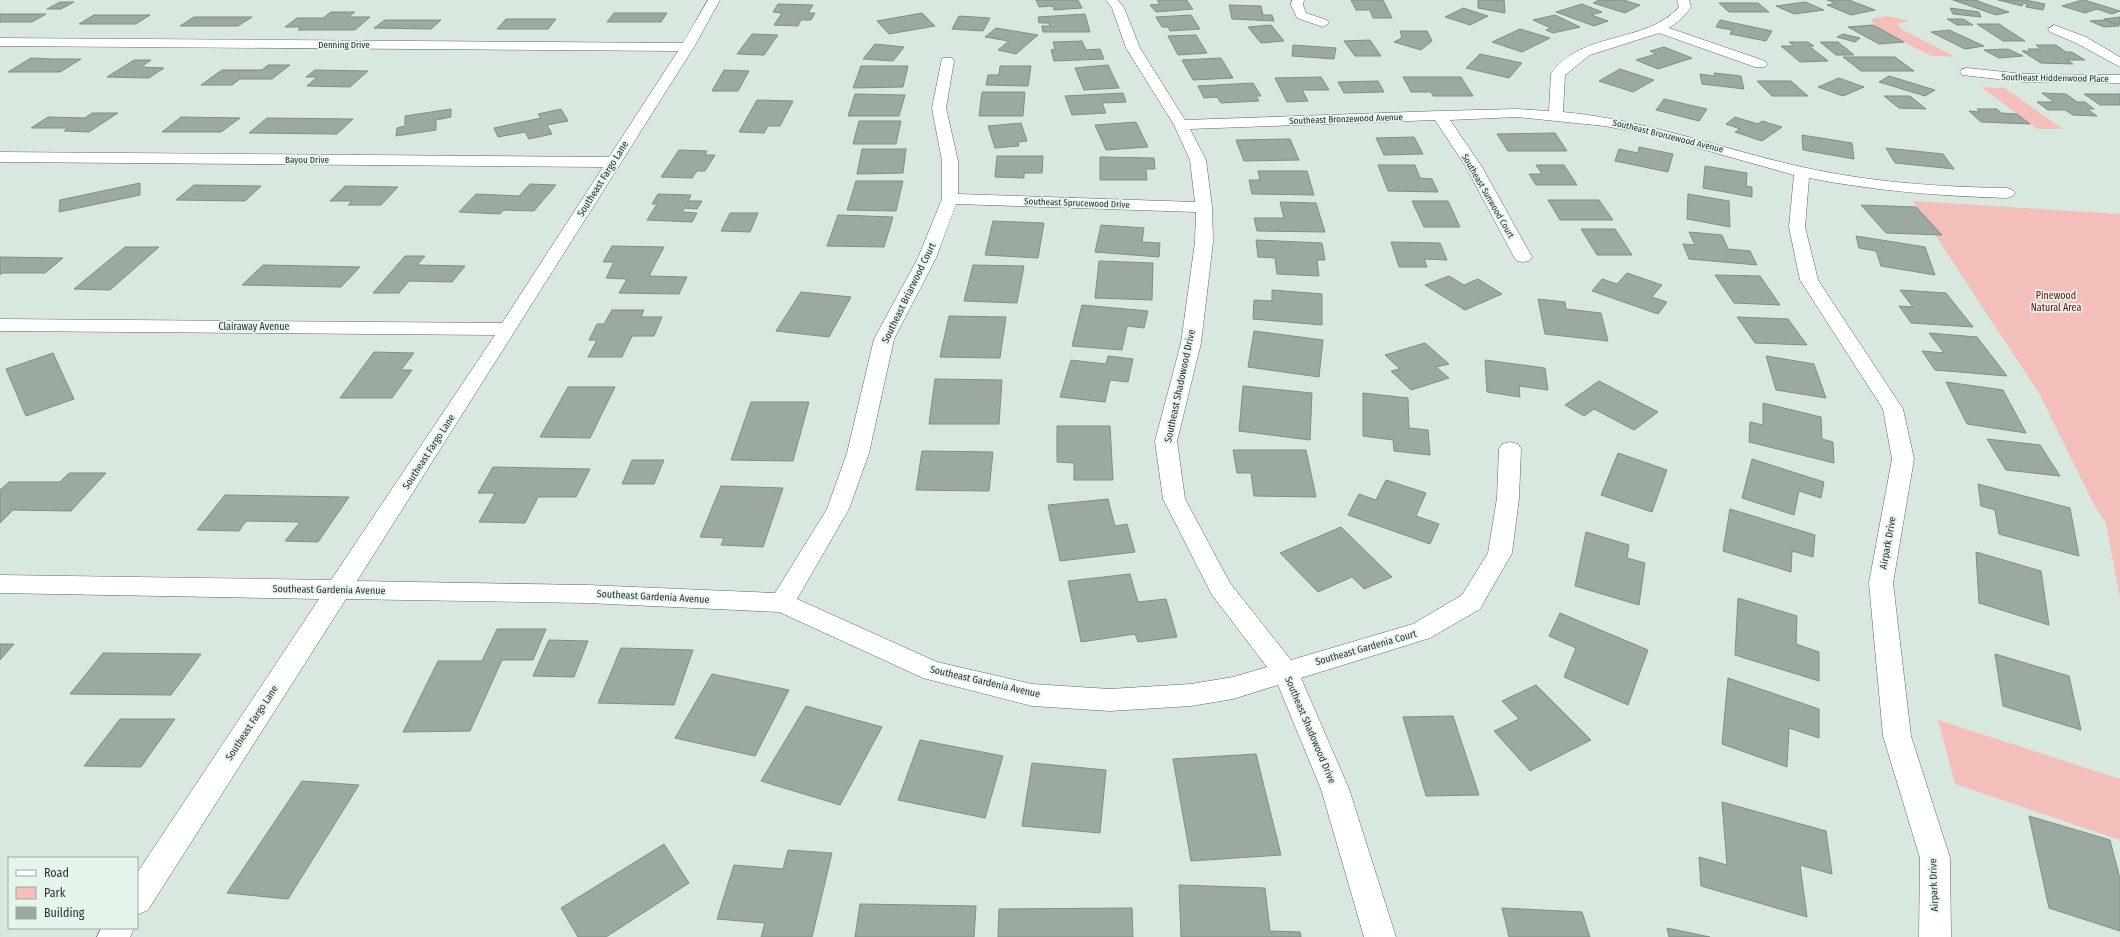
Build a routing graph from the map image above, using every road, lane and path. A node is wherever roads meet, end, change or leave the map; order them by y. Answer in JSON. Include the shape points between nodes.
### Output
{"nodes":[{"id":1,"x":714,"y":0,"type":"edge"},
{"id":2,"x":1112,"y":0,"type":"edge"},
{"id":3,"x":1298,"y":0,"type":"edge"},
{"id":4,"x":1683,"y":0,"type":"edge"},
{"id":5,"x":1323,"y":23,"type":"dead end"},
{"id":6,"x":1658,"y":28,"type":"junction"},
{"id":7,"x":2054,"y":29,"type":"dead end"},
{"id":8,"x":0,"y":42,"type":"edge"},
{"id":9,"x":687,"y":47,"type":"junction"},
{"id":10,"x":947,"y":61,"type":"dead end"},
{"id":11,"x":2120,"y":63,"type":"edge"},
{"id":12,"x":1760,"y":64,"type":"dead end"},
{"id":13,"x":1967,"y":72,"type":"dead end"},
{"id":14,"x":2120,"y":79,"type":"edge"},
{"id":15,"x":1439,"y":115,"type":"junction"},
{"id":16,"x":1556,"y":115,"type":"junction"},
{"id":17,"x":1181,"y":125,"type":"junction"},
{"id":18,"x":0,"y":157,"type":"edge"},
{"id":19,"x":614,"y":162,"type":"junction"},
{"id":20,"x":1802,"y":172,"type":"junction"},
{"id":21,"x":2007,"y":194,"type":"dead end"},
{"id":22,"x":950,"y":199,"type":"junction"},
{"id":23,"x":1204,"y":207,"type":"junction"},
{"id":24,"x":1523,"y":257,"type":"dead end"},
{"id":25,"x":0,"y":325,"type":"edge"},
{"id":26,"x":508,"y":329,"type":"junction"},
{"id":27,"x":1510,"y":449,"type":"dead end"},
{"id":28,"x":0,"y":584,"type":"edge"},
{"id":29,"x":338,"y":590,"type":"junction"},
{"id":30,"x":782,"y":603,"type":"junction"},
{"id":31,"x":1285,"y":671,"type":"junction"},
{"id":32,"x":138,"y":898,"type":"edge"},
{"id":33,"x":1380,"y":937,"type":"edge"},
{"id":34,"x":1935,"y":937,"type":"edge"}],
"edges":[{"from":1,"to":9,"type":"street","name":"Southeast Fargo Lane"},
{"from":2,"to":17,"type":"street","name":"Southeast Shadowood Drive","via":[[1118,8],[1133,48]]},
{"from":3,"to":5,"type":"street","via":[[1301,15]]},
{"from":4,"to":6,"type":"street","via":[[1685,7],[1680,14]]},
{"from":6,"to":12,"type":"street"},
{"from":6,"to":16,"type":"street","via":[[1584,52],[1558,74]]},
{"from":7,"to":11,"type":"street","via":[[2081,40]]},
{"from":8,"to":9,"type":"street","name":"Denning Drive"},
{"from":9,"to":19,"type":"street","name":"Southeast Fargo Lane"},
{"from":10,"to":22,"type":"street","name":"Southeast Briarwood Court","via":[[939,108],[950,161]]},
{"from":13,"to":14,"type":"street","name":"Southeast Hiddenwood Place","via":[[2028,79]]},
{"from":15,"to":16,"type":"street","name":"Southeast Bronzewood Avenue"},
{"from":15,"to":17,"type":"street","name":"Southeast Bronzewood Avenue"},
{"from":15,"to":24,"type":"street","name":"Southeast Sunwood Court","via":[[1474,167]]},
{"from":16,"to":20,"type":"street","name":"Southeast Bronzewood Avenue","via":[[1604,121],[1656,132]]},
{"from":17,"to":23,"type":"street","name":"Southeast Shadowood Drive","via":[[1198,160]]},
{"from":18,"to":19,"type":"street","name":"Bayou Drive"},
{"from":19,"to":26,"type":"street","name":"Southeast Fargo Lane"},
{"from":20,"to":21,"type":"street","name":"Southeast Bronzewood Avenue","via":[[1878,186]]},
{"from":20,"to":34,"type":"street","name":"Airpark Drive","via":[[1797,227],[1809,280],[1894,409],[1903,459],[1881,583],[1897,736],[1935,858]]},
{"from":22,"to":23,"type":"street","name":"Southeast Sprucewood Drive"},
{"from":22,"to":30,"type":"street","name":"Southeast Briarwood Court","via":[[927,258],[884,339],[858,453],[838,509]]},
{"from":23,"to":31,"type":"street","name":"Southeast Shadowood Drive","via":[[1204,242],[1191,343],[1166,441],[1174,498],[1221,588]]},
{"from":25,"to":26,"type":"street","name":"Clairaway Avenue"},
{"from":26,"to":29,"type":"street","name":"Southeast Fargo Lane"},
{"from":27,"to":31,"type":"street","name":"Southeast Gardenia Court","via":[[1508,498],[1500,553],[1471,602],[1421,631]]},
{"from":28,"to":29,"type":"street","name":"Southeast Gardenia Avenue"},
{"from":29,"to":30,"type":"street","name":"Southeast Gardenia Avenue","via":[[587,594]]},
{"from":29,"to":32,"type":"street","name":"Southeast Fargo Lane"},
{"from":30,"to":31,"type":"street","name":"Southeast Gardenia Avenue","via":[[932,671],[1032,695],[1110,700],[1191,695],[1233,688]]},
{"from":31,"to":33,"type":"street","name":"Southeast Shadowood Drive","via":[[1335,789]]}]}
